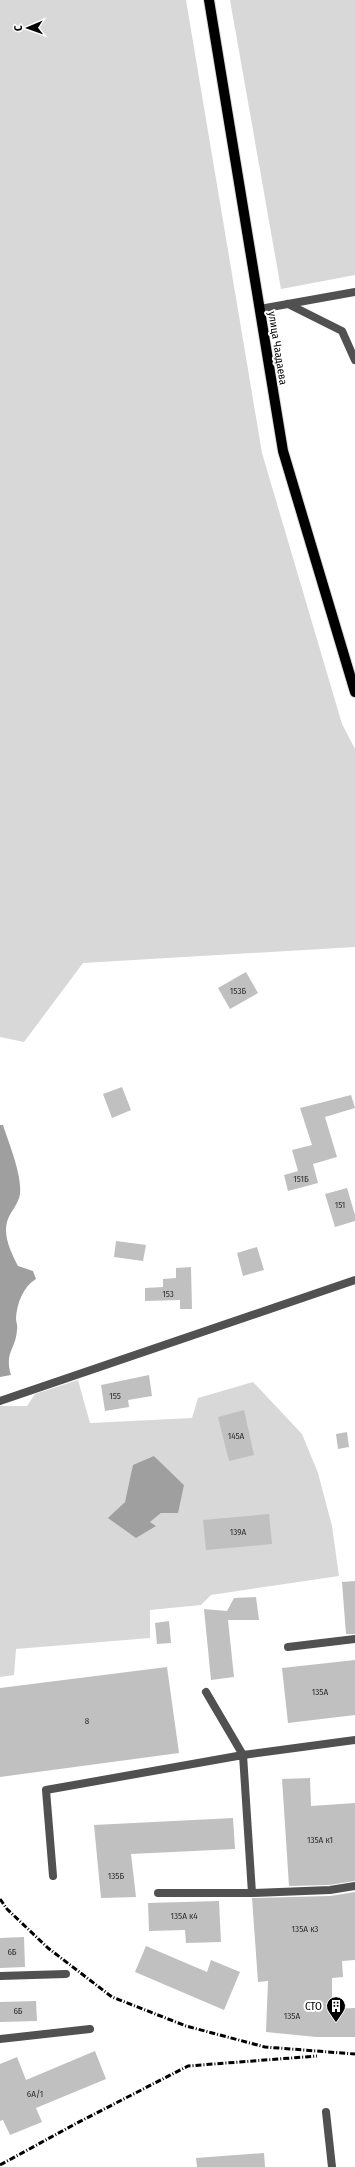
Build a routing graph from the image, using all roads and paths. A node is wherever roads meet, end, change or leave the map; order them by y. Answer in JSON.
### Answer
{"nodes":[{"id":1,"x":209,"y":0,"type":"edge"},
{"id":2,"x":355,"y":292,"type":"edge"},
{"id":3,"x":288,"y":304,"type":"junction"},
{"id":4,"x":260,"y":309,"type":"junction"},
{"id":5,"x":355,"y":360,"type":"edge"},
{"id":6,"x":355,"y":692,"type":"edge"},
{"id":7,"x":355,"y":1280,"type":"edge"},
{"id":8,"x":0,"y":1401,"type":"edge"},
{"id":9,"x":355,"y":1639,"type":"edge"},
{"id":10,"x":288,"y":1647,"type":"dead end"},
{"id":11,"x":206,"y":1692,"type":"dead end"},
{"id":12,"x":355,"y":1740,"type":"edge"},
{"id":13,"x":244,"y":1755,"type":"junction"},
{"id":14,"x":53,"y":1876,"type":"dead end"},
{"id":15,"x":355,"y":1886,"type":"edge"},
{"id":16,"x":158,"y":1893,"type":"dead end"},
{"id":17,"x":252,"y":1893,"type":"junction"},
{"id":18,"x":66,"y":1974,"type":"dead end"},
{"id":19,"x":0,"y":1976,"type":"edge"},
{"id":20,"x":90,"y":2029,"type":"dead end"},
{"id":21,"x":0,"y":2039,"type":"edge"},
{"id":22,"x":326,"y":2112,"type":"dead end"},
{"id":23,"x":332,"y":2167,"type":"edge"}],
"edges":[{"from":1,"to":4,"type":"main road","name":"улица Чаадаева"},
{"from":2,"to":3,"type":"street"},
{"from":3,"to":4,"type":"street"},
{"from":3,"to":5,"type":"street"},
{"from":4,"to":6,"type":"main road","name":"улица Чаадаева"},
{"from":7,"to":8,"type":"street"},
{"from":9,"to":10,"type":"street"},
{"from":11,"to":13,"type":"street"},
{"from":12,"to":13,"type":"street"},
{"from":13,"to":14,"type":"street"},
{"from":13,"to":17,"type":"street"},
{"from":15,"to":17,"type":"street"},
{"from":16,"to":17,"type":"street"},
{"from":18,"to":19,"type":"street"},
{"from":20,"to":21,"type":"street"},
{"from":22,"to":23,"type":"street"}]}
